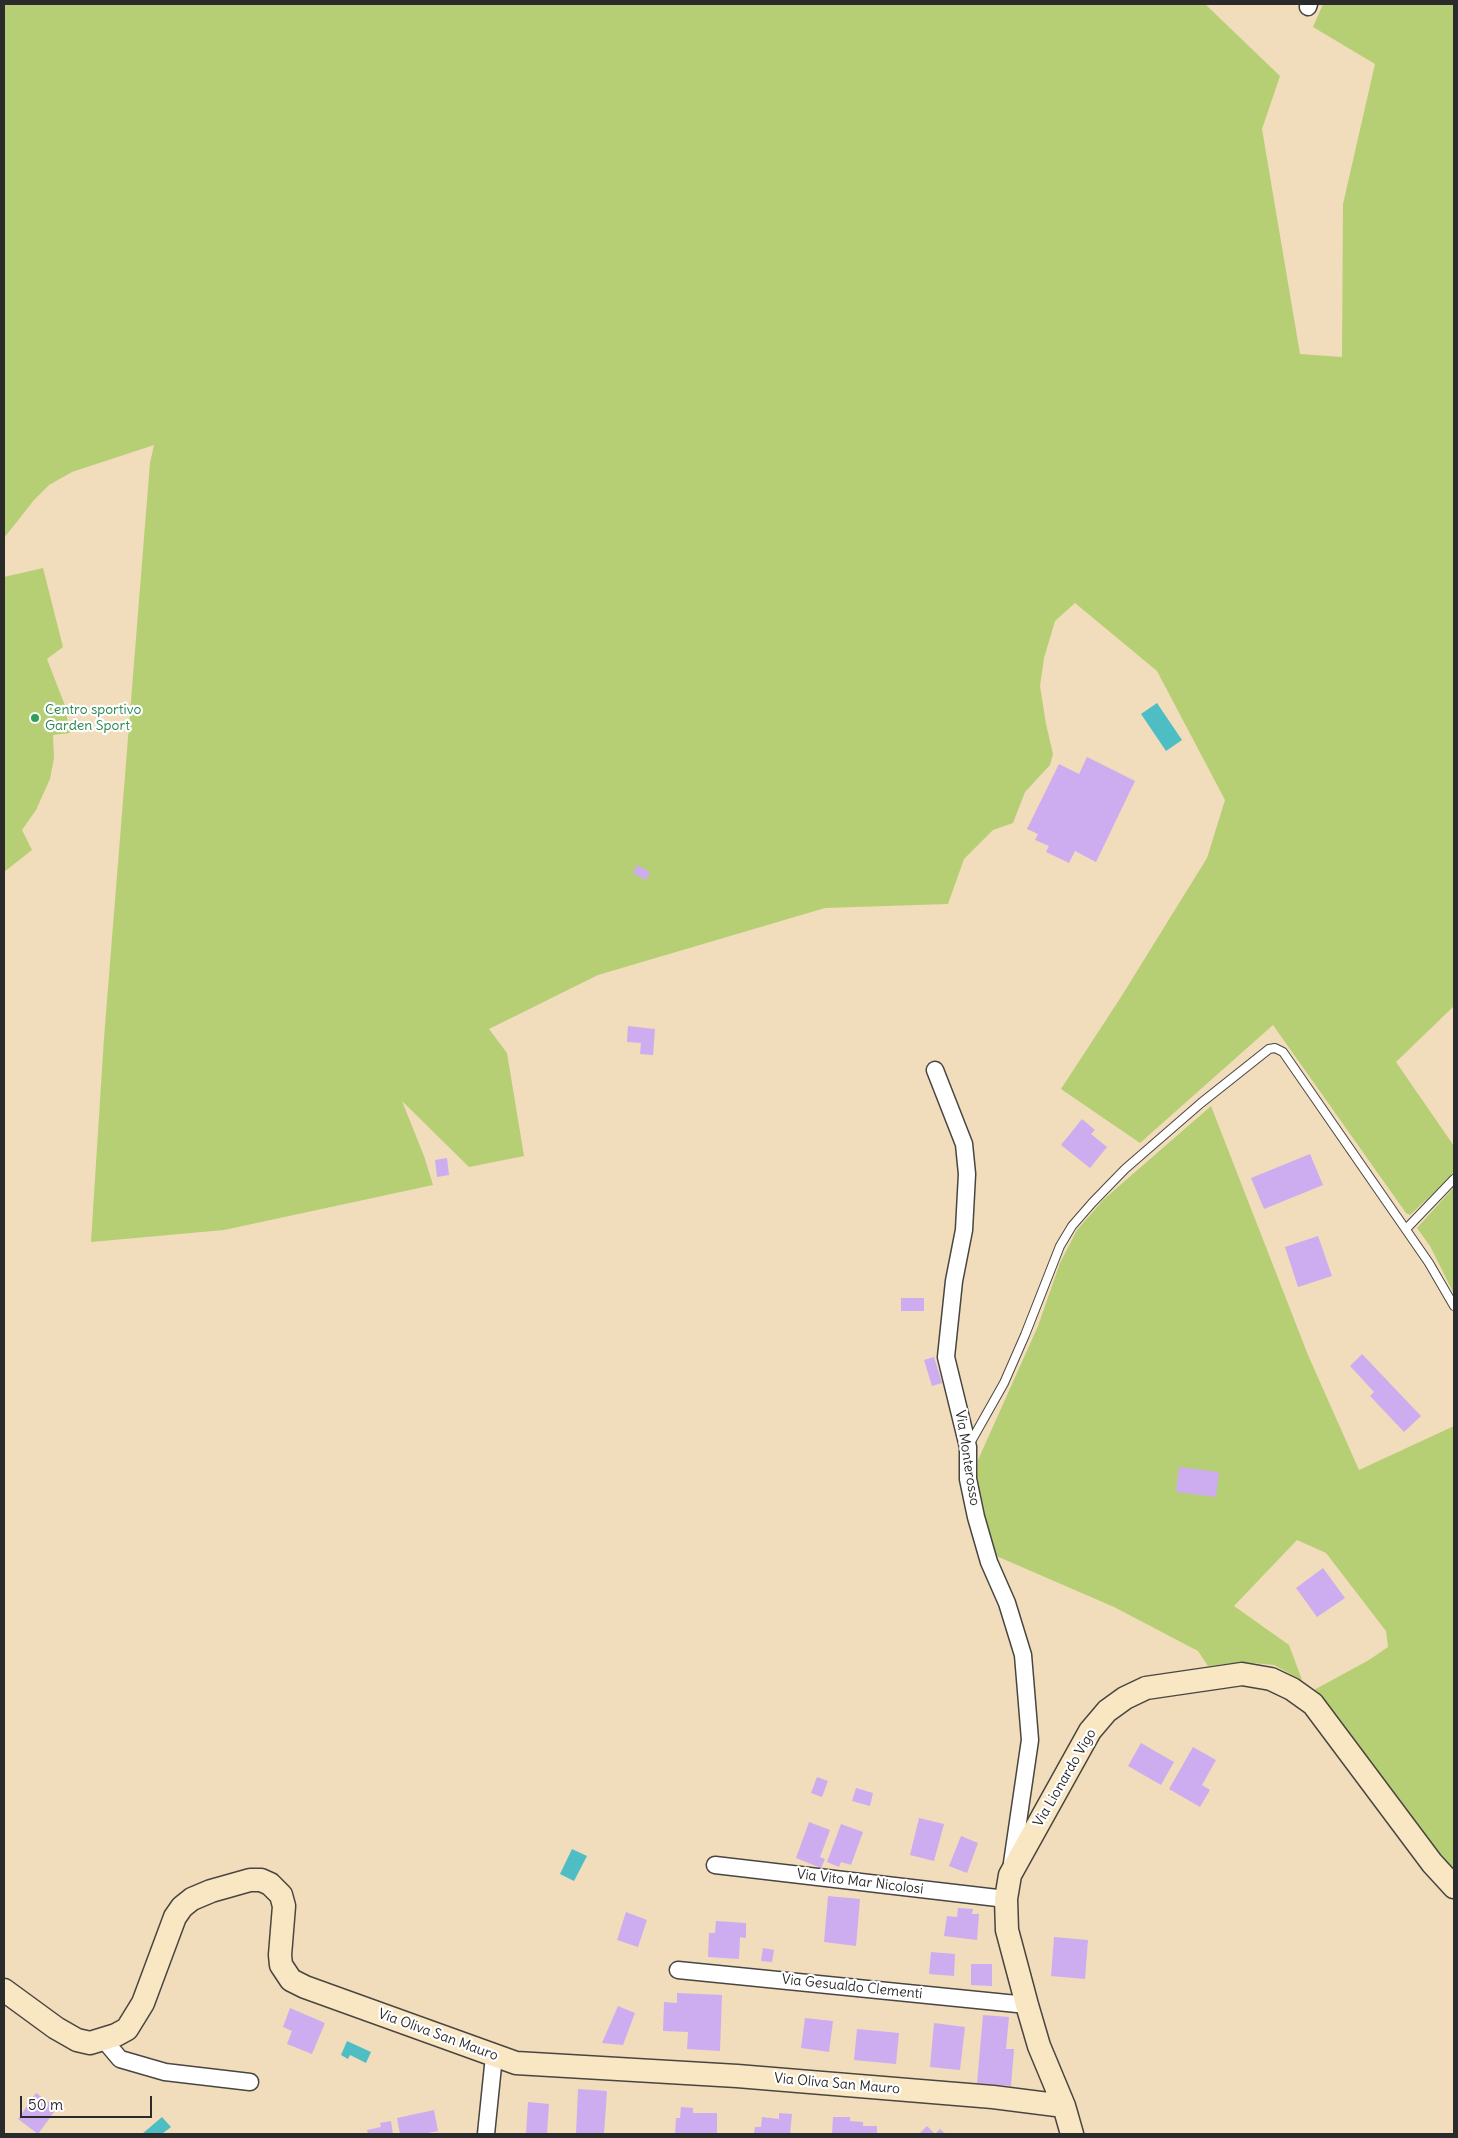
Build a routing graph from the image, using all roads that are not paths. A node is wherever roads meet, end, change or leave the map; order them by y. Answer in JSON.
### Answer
{"nodes":[{"id":1,"x":935,"y":1070,"type":"dead end"},
{"id":2,"x":1454,"y":1179,"type":"edge"},
{"id":3,"x":1406,"y":1229,"type":"junction"},
{"id":4,"x":1454,"y":1306,"type":"edge"},
{"id":5,"x":968,"y":1447,"type":"junction"},
{"id":6,"x":715,"y":1866,"type":"dead end"},
{"id":7,"x":1010,"y":1876,"type":"junction"},
{"id":8,"x":1454,"y":1887,"type":"edge"},
{"id":9,"x":1006,"y":1899,"type":"junction"},
{"id":10,"x":678,"y":1970,"type":"dead end"},
{"id":11,"x":4,"y":1990,"type":"edge"},
{"id":12,"x":1027,"y":2005,"type":"junction"},
{"id":13,"x":104,"y":2040,"type":"junction"},
{"id":14,"x":494,"y":2056,"type":"junction"},
{"id":15,"x":250,"y":2082,"type":"dead end"},
{"id":16,"x":1064,"y":2106,"type":"junction"},
{"id":17,"x":486,"y":2134,"type":"edge"},
{"id":18,"x":1072,"y":2134,"type":"edge"}],
"edges":[{"from":1,"to":5,"type":"street","name":"Via Monterosso"},
{"from":2,"to":3,"type":"lane"},
{"from":3,"to":4,"type":"lane"},
{"from":3,"to":5,"type":"lane"},
{"from":5,"to":7,"type":"street","name":"Via Monterosso"},
{"from":6,"to":9,"type":"street","name":"Via Vito Mar Nicolosi"},
{"from":7,"to":8,"type":"street","name":"Via Lionardo Vigo"},
{"from":7,"to":9,"type":"street","name":"Via Lionardo Vigo"},
{"from":9,"to":12,"type":"street","name":"Via Lionardo Vigo"},
{"from":10,"to":12,"type":"street","name":"Via Gesualdo Clementi"},
{"from":11,"to":13,"type":"street","name":"Via Oliva San Mauro"},
{"from":12,"to":16,"type":"street","name":"Via Lionardo Vigo"},
{"from":13,"to":14,"type":"street","name":"Via Oliva San Mauro"},
{"from":13,"to":15,"type":"street"},
{"from":14,"to":16,"type":"street","name":"Via Oliva San Mauro"},
{"from":14,"to":17,"type":"street"},
{"from":16,"to":18,"type":"street","name":"Via Lionardo Vigo"}]}
